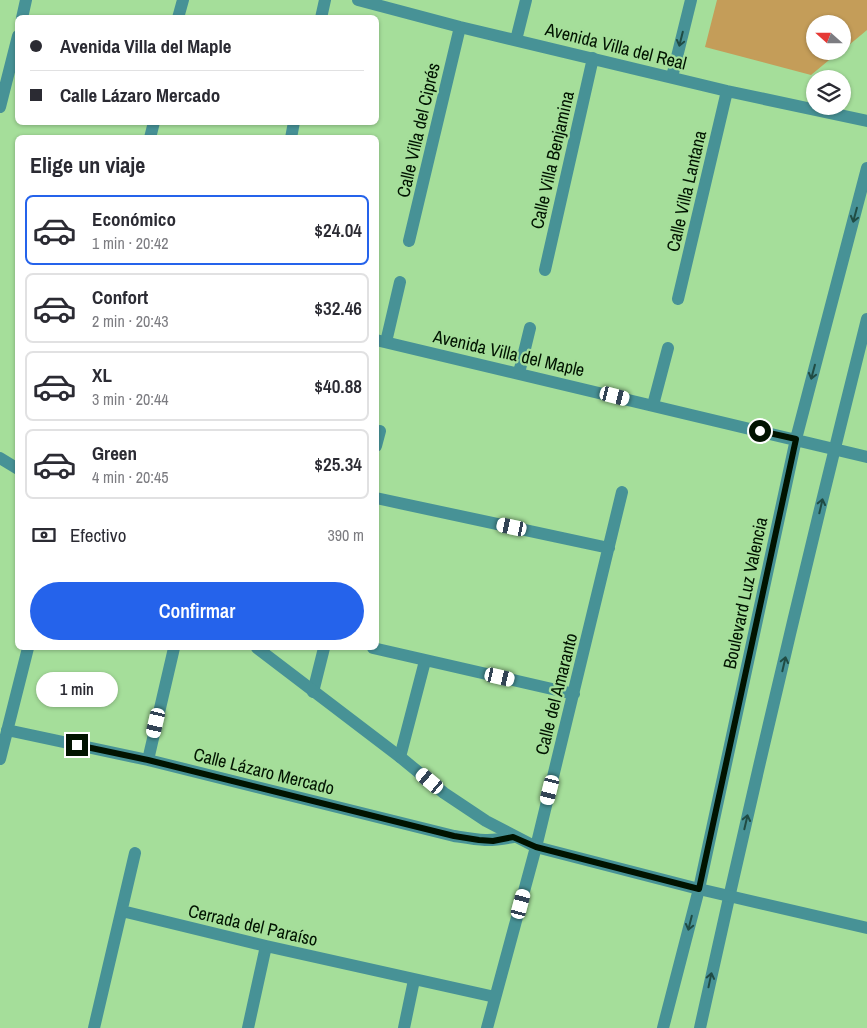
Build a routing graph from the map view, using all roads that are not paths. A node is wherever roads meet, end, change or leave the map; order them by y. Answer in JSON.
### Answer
{"nodes":[{"id":1,"x":26,"y":0,"type":"edge"},
{"id":2,"x":183,"y":0,"type":"edge"},
{"id":3,"x":325,"y":0,"type":"edge"},
{"id":4,"x":361,"y":0,"type":"edge"},
{"id":5,"x":526,"y":0,"type":"edge"},
{"id":6,"x":690,"y":0,"type":"edge"},
{"id":7,"x":23,"y":15,"type":"edge"},
{"id":8,"x":179,"y":15,"type":"edge"},
{"id":9,"x":322,"y":15,"type":"edge"},
{"id":10,"x":460,"y":27,"type":"junction"},
{"id":11,"x":516,"y":40,"type":"junction"},
{"id":12,"x":15,"y":48,"type":"edge"},
{"id":13,"x":593,"y":58,"type":"junction"},
{"id":14,"x":672,"y":77,"type":"junction"},
{"id":15,"x":728,"y":91,"type":"junction"},
{"id":16,"x":0,"y":107,"type":"edge"},
{"id":17,"x":867,"y":121,"type":"edge"},
{"id":18,"x":867,"y":168,"type":"edge"},
{"id":19,"x":409,"y":241,"type":"dead end"},
{"id":20,"x":544,"y":270,"type":"dead end"},
{"id":21,"x":400,"y":282,"type":"dead end"},
{"id":22,"x":678,"y":299,"type":"dead end"},
{"id":23,"x":867,"y":319,"type":"edge"},
{"id":24,"x":530,"y":328,"type":"dead end"},
{"id":25,"x":381,"y":341,"type":"edge"},
{"id":26,"x":668,"y":348,"type":"dead end"},
{"id":27,"x":519,"y":373,"type":"junction"},
{"id":28,"x":653,"y":405,"type":"junction"},
{"id":29,"x":380,"y":431,"type":"dead end"},
{"id":30,"x":379,"y":435,"type":"edge"},
{"id":31,"x":796,"y":439,"type":"junction"},
{"id":32,"x":834,"y":449,"type":"junction"},
{"id":33,"x":867,"y":457,"type":"edge"},
{"id":34,"x":0,"y":458,"type":"edge"},
{"id":35,"x":15,"y":467,"type":"edge"},
{"id":36,"x":622,"y":492,"type":"dead end"},
{"id":37,"x":379,"y":499,"type":"edge"},
{"id":38,"x":609,"y":548,"type":"junction"},
{"id":39,"x":27,"y":650,"type":"edge"},
{"id":40,"x":174,"y":650,"type":"edge"},
{"id":41,"x":260,"y":650,"type":"edge"},
{"id":42,"x":324,"y":650,"type":"edge"},
{"id":43,"x":379,"y":650,"type":"edge"},
{"id":44,"x":425,"y":661,"type":"junction"},
{"id":45,"x":313,"y":692,"type":"junction"},
{"id":46,"x":574,"y":694,"type":"junction"},
{"id":47,"x":7,"y":730,"type":"junction"},
{"id":48,"x":400,"y":757,"type":"junction"},
{"id":49,"x":0,"y":759,"type":"edge"},
{"id":50,"x":148,"y":760,"type":"junction"},
{"id":51,"x":513,"y":837,"type":"junction"},
{"id":52,"x":536,"y":847,"type":"junction"},
{"id":53,"x":135,"y":853,"type":"dead end"},
{"id":54,"x":699,"y":889,"type":"junction"},
{"id":55,"x":729,"y":895,"type":"junction"},
{"id":56,"x":122,"y":911,"type":"junction"},
{"id":57,"x":867,"y":928,"type":"edge"},
{"id":58,"x":266,"y":946,"type":"junction"},
{"id":59,"x":414,"y":980,"type":"junction"},
{"id":60,"x":495,"y":997,"type":"junction"},
{"id":61,"x":94,"y":1028,"type":"edge"},
{"id":62,"x":248,"y":1028,"type":"edge"},
{"id":63,"x":404,"y":1028,"type":"edge"},
{"id":64,"x":487,"y":1028,"type":"edge"},
{"id":65,"x":663,"y":1028,"type":"edge"},
{"id":66,"x":700,"y":1028,"type":"edge"}],
"edges":[{"from":1,"to":7,"type":"street"},
{"from":2,"to":8,"type":"street"},
{"from":3,"to":9,"type":"street"},
{"from":4,"to":10,"type":"street","name":"Avenida Villa del Real"},
{"from":5,"to":11,"type":"street"},
{"from":6,"to":14,"type":"street","one_way":true},
{"from":10,"to":11,"type":"street","name":"Avenida Villa del Real"},
{"from":10,"to":19,"type":"street","name":"Calle Villa del Ciprés"},
{"from":11,"to":13,"type":"street","name":"Avenida Villa del Real"},
{"from":12,"to":16,"type":"street"},
{"from":13,"to":14,"type":"street","name":"Avenida Villa del Real"},
{"from":13,"to":20,"type":"street","name":"Calle Villa Benjamina"},
{"from":14,"to":15,"type":"street","name":"Avenida Villa del Real"},
{"from":15,"to":17,"type":"street","name":"Avenida Villa del Real"},
{"from":15,"to":22,"type":"street","name":"Calle Villa Lantana"},
{"from":18,"to":31,"type":"street","name":"Boulevard Luz Valencia","one_way":true},
{"from":21,"to":25,"type":"street"},
{"from":23,"to":32,"type":"street"},
{"from":24,"to":27,"type":"street"},
{"from":25,"to":27,"type":"street","name":"Avenida Villa del Maple"},
{"from":26,"to":28,"type":"street"},
{"from":27,"to":28,"type":"street","name":"Avenida Villa del Maple"},
{"from":28,"to":31,"type":"street","name":"Avenida Villa del Maple"},
{"from":29,"to":30,"type":"street"},
{"from":31,"to":32,"type":"street","name":"Avenida Villa del Maple"},
{"from":31,"to":54,"type":"street","name":"Boulevard Luz Valencia"},
{"from":32,"to":33,"type":"street","name":"Avenida Villa del Maple"},
{"from":55,"to":32,"type":"street","one_way":true},
{"from":34,"to":35,"type":"street"},
{"from":36,"to":38,"type":"street","name":"Calle del Amaranto"},
{"from":37,"to":38,"type":"street"},
{"from":38,"to":46,"type":"street","name":"Calle del Amaranto"},
{"from":39,"to":47,"type":"street"},
{"from":40,"to":50,"type":"street"},
{"from":41,"to":45,"type":"street"},
{"from":42,"to":45,"type":"street"},
{"from":43,"to":44,"type":"street"},
{"from":44,"to":46,"type":"street"},
{"from":44,"to":48,"type":"street"},
{"from":45,"to":48,"type":"street"},
{"from":46,"to":52,"type":"street","name":"Calle del Amaranto"},
{"from":47,"to":49,"type":"street"},
{"from":47,"to":50,"type":"street","name":"Calle Lázaro Mercado"},
{"from":48,"to":51,"type":"street"},
{"from":50,"to":51,"type":"street","name":"Calle Lázaro Mercado"},
{"from":51,"to":52,"type":"street"},
{"from":52,"to":54,"type":"street"},
{"from":52,"to":60,"type":"street"},
{"from":53,"to":56,"type":"street"},
{"from":54,"to":55,"type":"street"},
{"from":54,"to":65,"type":"street","name":"Boulevard Luz Valencia","one_way":true},
{"from":55,"to":57,"type":"street"},
{"from":66,"to":55,"type":"street","one_way":true},
{"from":56,"to":58,"type":"street","name":"Cerrada del Paraíso"},
{"from":56,"to":61,"type":"street"},
{"from":58,"to":59,"type":"street","name":"Cerrada del Paraíso"},
{"from":58,"to":62,"type":"street"},
{"from":59,"to":60,"type":"street","name":"Cerrada del Paraíso"},
{"from":59,"to":63,"type":"street"},
{"from":60,"to":64,"type":"street"}]}
